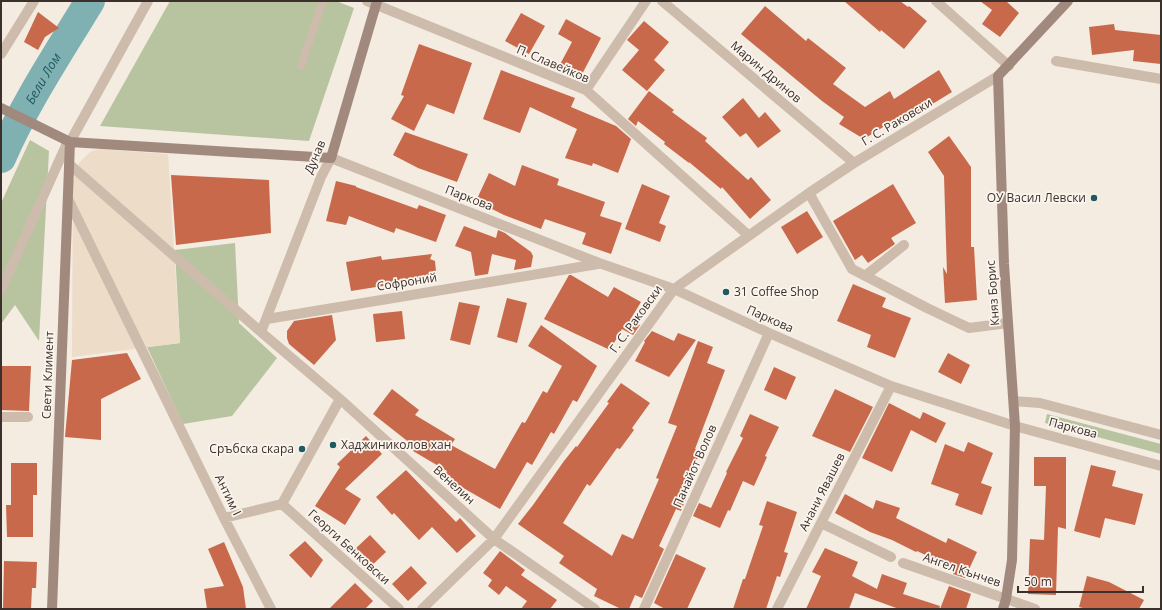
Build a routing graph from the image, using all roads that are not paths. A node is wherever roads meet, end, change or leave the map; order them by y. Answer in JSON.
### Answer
{"nodes":[{"id":1,"x":34,"y":1,"type":"edge"},
{"id":2,"x":148,"y":1,"type":"edge"},
{"id":3,"x":323,"y":1,"type":"edge"},
{"id":4,"x":646,"y":1,"type":"edge"},
{"id":5,"x":662,"y":1,"type":"edge"},
{"id":6,"x":936,"y":1,"type":"edge"},
{"id":7,"x":1068,"y":1,"type":"edge"},
{"id":8,"x":374,"y":2,"type":"edge"},
{"id":9,"x":2,"y":48,"type":"edge"},
{"id":10,"x":1056,"y":61,"type":"dead end"},
{"id":11,"x":302,"y":66,"type":"dead end"},
{"id":12,"x":1009,"y":66,"type":"junction"},
{"id":13,"x":998,"y":76,"type":"junction"},
{"id":14,"x":1161,"y":79,"type":"edge"},
{"id":15,"x":586,"y":90,"type":"junction"},
{"id":16,"x":1,"y":108,"type":"edge"},
{"id":17,"x":69,"y":141,"type":"junction"},
{"id":18,"x":331,"y":158,"type":"junction"},
{"id":19,"x":854,"y":163,"type":"junction"},
{"id":20,"x":69,"y":164,"type":"junction"},
{"id":21,"x":809,"y":193,"type":"junction"},
{"id":22,"x":68,"y":200,"type":"junction"},
{"id":23,"x":748,"y":235,"type":"junction"},
{"id":24,"x":904,"y":245,"type":"dead end"},
{"id":25,"x":599,"y":263,"type":"junction"},
{"id":26,"x":865,"y":276,"type":"junction"},
{"id":27,"x":674,"y":289,"type":"junction"},
{"id":28,"x":1,"y":290,"type":"edge"},
{"id":29,"x":267,"y":319,"type":"junction"},
{"id":30,"x":1008,"y":323,"type":"junction"},
{"id":31,"x":261,"y":332,"type":"junction"},
{"id":32,"x":768,"y":334,"type":"junction"},
{"id":33,"x":891,"y":386,"type":"junction"},
{"id":34,"x":340,"y":399,"type":"junction"},
{"id":35,"x":1014,"y":401,"type":"junction"},
{"id":36,"x":1,"y":417,"type":"edge"},
{"id":37,"x":28,"y":417,"type":"dead end"},
{"id":38,"x":1015,"y":426,"type":"junction"},
{"id":39,"x":1161,"y":435,"type":"edge"},
{"id":40,"x":1161,"y":466,"type":"edge"},
{"id":41,"x":282,"y":504,"type":"junction"},
{"id":42,"x":224,"y":518,"type":"junction"},
{"id":43,"x":821,"y":523,"type":"junction"},
{"id":44,"x":494,"y":539,"type":"junction"},
{"id":45,"x":891,"y":557,"type":"dead end"},
{"id":46,"x":903,"y":563,"type":"dead end"},
{"id":47,"x":1005,"y":604,"type":"edge"},
{"id":48,"x":52,"y":609,"type":"edge"},
{"id":49,"x":271,"y":609,"type":"edge"},
{"id":50,"x":398,"y":609,"type":"edge"},
{"id":51,"x":422,"y":609,"type":"edge"},
{"id":52,"x":595,"y":609,"type":"edge"},
{"id":53,"x":644,"y":609,"type":"edge"},
{"id":54,"x":777,"y":609,"type":"edge"},
{"id":55,"x":1035,"y":609,"type":"edge"}],
"edges":[{"from":1,"to":9,"type":"street"},
{"from":2,"to":17,"type":"street"},
{"from":3,"to":11,"type":"lane"},
{"from":4,"to":15,"type":"street"},
{"from":5,"to":19,"type":"street","name":"Марин Дринов"},
{"from":6,"to":12,"type":"street"},
{"from":7,"to":12,"type":"street"},
{"from":8,"to":15,"type":"street","name":"П. Славейков"},
{"from":8,"to":18,"type":"street","name":"Дунав"},
{"from":10,"to":14,"type":"street"},
{"from":12,"to":13,"type":"street"},
{"from":13,"to":19,"type":"street","name":"Г. С. Раковски"},
{"from":13,"to":30,"type":"street","name":"Княз Борис"},
{"from":15,"to":23,"type":"street","name":"П. Славейков"},
{"from":16,"to":17,"type":"street"},
{"from":17,"to":18,"type":"street"},
{"from":17,"to":20,"type":"street","name":"Свети Климент"},
{"from":17,"to":28,"type":"street"},
{"from":18,"to":25,"type":"street","name":"Паркова"},
{"from":18,"to":29,"type":"street","name":"Дунав"},
{"from":19,"to":21,"type":"street","name":"Г. С. Раковски"},
{"from":20,"to":22,"type":"street","name":"Свети Климент"},
{"from":20,"to":31,"type":"street","name":"Венелин"},
{"from":21,"to":23,"type":"street","name":"Г. С. Раковски"},
{"from":21,"to":26,"type":"street"},
{"from":22,"to":42,"type":"street","name":"Антим I"},
{"from":22,"to":48,"type":"street","name":"Свети Климент"},
{"from":23,"to":27,"type":"street","name":"Г. С. Раковски"},
{"from":24,"to":26,"type":"street"},
{"from":25,"to":27,"type":"street","name":"Паркова"},
{"from":25,"to":29,"type":"street","name":"Софроний"},
{"from":26,"to":30,"type":"street"},
{"from":27,"to":32,"type":"street","name":"Паркова"},
{"from":27,"to":44,"type":"street","name":"Г. С. Раковски"},
{"from":29,"to":31,"type":"street"},
{"from":30,"to":35,"type":"street","name":"Княз Борис"},
{"from":31,"to":34,"type":"street","name":"Венелин"},
{"from":32,"to":33,"type":"street","name":"Паркова"},
{"from":32,"to":53,"type":"street","name":"Панайот Волов"},
{"from":33,"to":38,"type":"street","name":"Паркова"},
{"from":33,"to":43,"type":"street","name":"Анани Явашев"},
{"from":34,"to":41,"type":"street"},
{"from":34,"to":44,"type":"street","name":"Венелин"},
{"from":35,"to":38,"type":"street","name":"Княз Борис"},
{"from":35,"to":39,"type":"street"},
{"from":36,"to":37,"type":"street"},
{"from":38,"to":40,"type":"street","name":"Паркова"},
{"from":38,"to":47,"type":"street","name":"Княз Борис"},
{"from":41,"to":42,"type":"street"},
{"from":41,"to":50,"type":"street","name":"Георги Бенковски"},
{"from":42,"to":49,"type":"street","name":"Антим I"},
{"from":43,"to":45,"type":"street"},
{"from":43,"to":54,"type":"street","name":"Анани Явашев"},
{"from":44,"to":51,"type":"street","name":"Г. С. Раковски"},
{"from":44,"to":52,"type":"street","name":"Венелин"},
{"from":46,"to":47,"type":"street","name":"Ангел Кънчев"},
{"from":47,"to":55,"type":"street","name":"Ангел Кънчев"}]}
